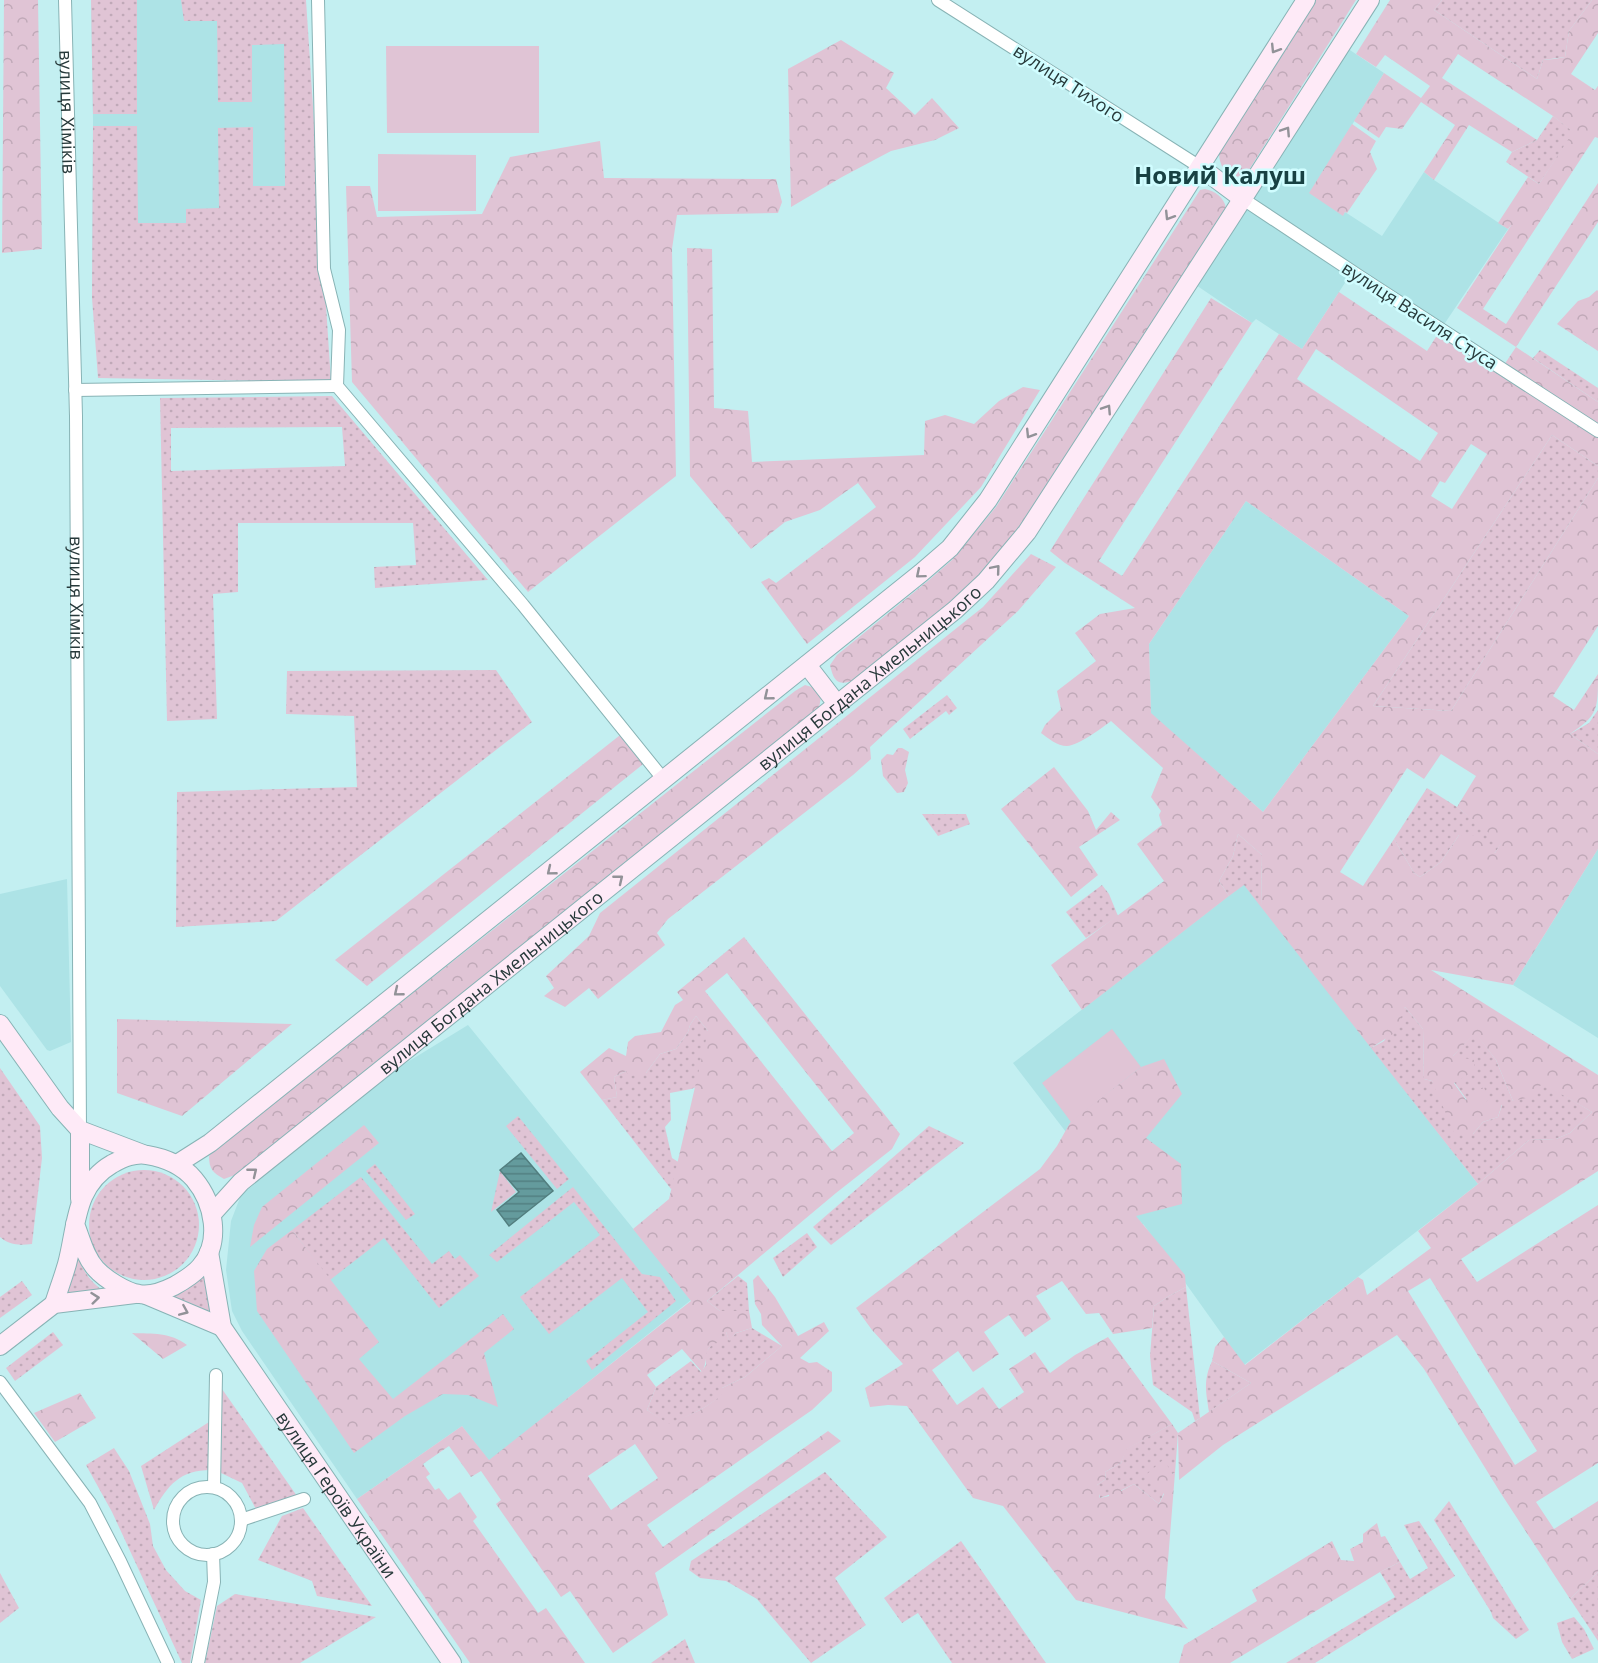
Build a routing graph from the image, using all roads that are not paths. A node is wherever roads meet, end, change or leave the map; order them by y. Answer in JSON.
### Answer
{"nodes":[{"id":1,"x":66,"y":0,"type":"edge"},
{"id":2,"x":318,"y":0,"type":"edge"},
{"id":3,"x":938,"y":0,"type":"edge"},
{"id":4,"x":1306,"y":0,"type":"edge"},
{"id":5,"x":1370,"y":0,"type":"edge"},
{"id":6,"x":1200,"y":167,"type":"junction"},
{"id":7,"x":1243,"y":199,"type":"junction"},
{"id":8,"x":337,"y":386,"type":"junction"},
{"id":9,"x":75,"y":390,"type":"junction"},
{"id":10,"x":1598,"y":431,"type":"edge"},
{"id":11,"x":807,"y":665,"type":"junction"},
{"id":12,"x":837,"y":705,"type":"junction"},
{"id":13,"x":664,"y":780,"type":"junction"},
{"id":14,"x":0,"y":1024,"type":"edge"},
{"id":15,"x":80,"y":1130,"type":"junction"},
{"id":16,"x":143,"y":1155,"type":"junction"},
{"id":17,"x":177,"y":1164,"type":"junction"},
{"id":18,"x":80,"y":1201,"type":"junction"},
{"id":19,"x":212,"y":1214,"type":"junction"},
{"id":20,"x":75,"y":1224,"type":"junction"},
{"id":21,"x":209,"y":1252,"type":"junction"},
{"id":22,"x":141,"y":1294,"type":"junction"},
{"id":23,"x":54,"y":1304,"type":"junction"},
{"id":24,"x":222,"y":1327,"type":"junction"},
{"id":25,"x":0,"y":1346,"type":"edge"},
{"id":26,"x":216,"y":1375,"type":"dead end"},
{"id":27,"x":0,"y":1382,"type":"edge"},
{"id":28,"x":214,"y":1487,"type":"junction"},
{"id":29,"x":304,"y":1499,"type":"dead end"},
{"id":30,"x":241,"y":1520,"type":"junction"},
{"id":31,"x":213,"y":1554,"type":"junction"},
{"id":32,"x":168,"y":1663,"type":"edge"},
{"id":33,"x":198,"y":1663,"type":"edge"},
{"id":34,"x":453,"y":1663,"type":"edge"}],
"edges":[{"from":1,"to":9,"type":"street","name":"вулиця Хіміків"},
{"from":2,"to":8,"type":"street"},
{"from":3,"to":6,"type":"street","name":"вулиця Тихого"},
{"from":4,"to":6,"type":"street","one_way":true},
{"from":7,"to":5,"type":"street","name":"вулиця Богдана Хмельницького","one_way":true},
{"from":6,"to":7,"type":"street"},
{"from":6,"to":11,"type":"street","one_way":true},
{"from":7,"to":10,"type":"street","name":"вулиця Василя Стуса"},
{"from":12,"to":7,"type":"street","name":"вулиця Богдана Хмельницького","one_way":true},
{"from":8,"to":9,"type":"street"},
{"from":8,"to":13,"type":"street"},
{"from":9,"to":15,"type":"street","name":"вулиця Хіміків"},
{"from":11,"to":12,"type":"street"},
{"from":11,"to":13,"type":"street","one_way":true},
{"from":19,"to":12,"type":"street","name":"вулиця Богдана Хмельницького","one_way":true},
{"from":13,"to":17,"type":"street","one_way":true},
{"from":14,"to":15,"type":"street"},
{"from":15,"to":16,"type":"street"},
{"from":15,"to":18,"type":"street"},
{"from":16,"to":17,"type":"street"},
{"from":16,"to":18,"type":"street"},
{"from":17,"to":19,"type":"street"},
{"from":18,"to":20,"type":"street"},
{"from":19,"to":21,"type":"street"},
{"from":20,"to":22,"type":"street"},
{"from":20,"to":23,"type":"street"},
{"from":21,"to":22,"type":"street"},
{"from":21,"to":24,"type":"street","name":"вулиця Героїв України"},
{"from":23,"to":22,"type":"street","one_way":true},
{"from":22,"to":24,"type":"street","one_way":true},
{"from":23,"to":25,"type":"street"},
{"from":24,"to":34,"type":"street","name":"вулиця Героїв України"},
{"from":26,"to":28,"type":"street"},
{"from":27,"to":32,"type":"street"},
{"from":28,"to":30,"type":"street"},
{"from":28,"to":31,"type":"street"},
{"from":29,"to":30,"type":"street"},
{"from":30,"to":31,"type":"street"},
{"from":31,"to":33,"type":"street"}]}
